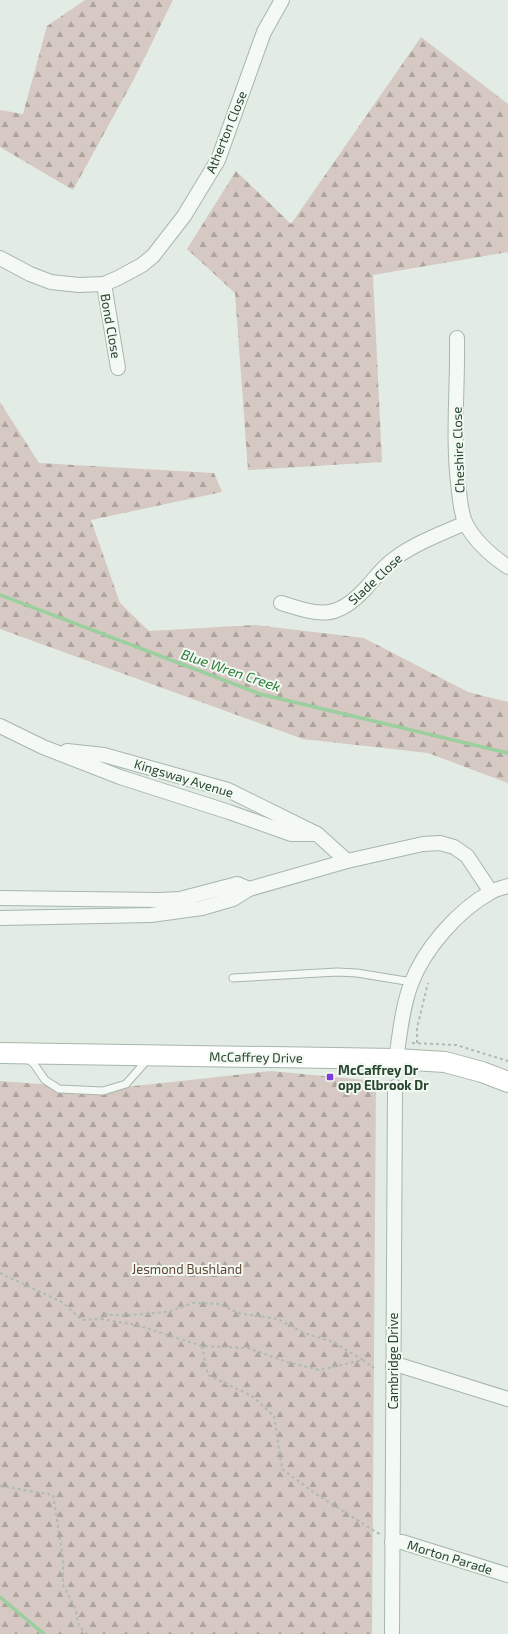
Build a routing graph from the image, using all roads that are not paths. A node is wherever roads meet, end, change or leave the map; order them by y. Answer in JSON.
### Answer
{"nodes":[{"id":1,"x":282,"y":0,"type":"edge"},
{"id":2,"x":0,"y":258,"type":"edge"},
{"id":3,"x":104,"y":284,"type":"junction"},
{"id":4,"x":458,"y":338,"type":"dead end"},
{"id":5,"x":118,"y":368,"type":"dead end"},
{"id":6,"x":465,"y":523,"type":"junction"},
{"id":7,"x":508,"y":567,"type":"edge"},
{"id":8,"x":281,"y":603,"type":"dead end"},
{"id":9,"x":0,"y":726,"type":"edge"},
{"id":10,"x":43,"y":747,"type":"junction"},
{"id":11,"x":317,"y":834,"type":"junction"},
{"id":12,"x":347,"y":861,"type":"junction"},
{"id":13,"x":508,"y":886,"type":"edge"},
{"id":14,"x":249,"y":889,"type":"junction"},
{"id":15,"x":491,"y":892,"type":"junction"},
{"id":16,"x":0,"y":898,"type":"edge"},
{"id":17,"x":0,"y":918,"type":"edge"},
{"id":18,"x":233,"y":978,"type":"dead end"},
{"id":19,"x":412,"y":982,"type":"junction"},
{"id":20,"x":10,"y":1053,"type":"edge"},
{"id":21,"x":153,"y":1055,"type":"junction"},
{"id":22,"x":396,"y":1059,"type":"junction"},
{"id":23,"x":508,"y":1082,"type":"edge"},
{"id":24,"x":395,"y":1087,"type":"dead end"},
{"id":25,"x":393,"y":1366,"type":"junction"},
{"id":26,"x":508,"y":1399,"type":"edge"},
{"id":27,"x":392,"y":1542,"type":"junction"},
{"id":28,"x":508,"y":1575,"type":"edge"},
{"id":29,"x":392,"y":1634,"type":"edge"}],
"edges":[{"from":1,"to":3,"type":"street","name":"Atherton Close"},
{"from":2,"to":3,"type":"street","name":"Atherton Close"},
{"from":3,"to":5,"type":"street","name":"Bond Close"},
{"from":4,"to":6,"type":"street","name":"Cheshire Close"},
{"from":6,"to":7,"type":"street","name":"Cheshire Close"},
{"from":6,"to":8,"type":"street","name":"Slade Close"},
{"from":9,"to":10,"type":"street","name":"Kingsway Avenue"},
{"from":10,"to":11,"type":"street","name":"Kingsway Avenue"},
{"from":10,"to":11,"type":"street","name":"Kingsway Avenue"},
{"from":11,"to":12,"type":"street","name":"Kingsway Avenue"},
{"from":12,"to":14,"type":"street"},
{"from":12,"to":15,"type":"street"},
{"from":13,"to":15,"type":"street"},
{"from":14,"to":16,"type":"street"},
{"from":14,"to":17,"type":"street"},
{"from":15,"to":19,"type":"street"},
{"from":18,"to":19,"type":"lane"},
{"from":19,"to":22,"type":"street"},
{"from":20,"to":21,"type":"main road","name":"McCaffrey Drive"},
{"from":20,"to":21,"type":"lane"},
{"from":21,"to":22,"type":"main road","name":"McCaffrey Drive"},
{"from":22,"to":23,"type":"main road","name":"McCaffrey Drive"},
{"from":24,"to":25,"type":"street","name":"Cambridge Drive"},
{"from":25,"to":26,"type":"street"},
{"from":25,"to":27,"type":"street","name":"Cambridge Drive"},
{"from":27,"to":28,"type":"street","name":"Morton Parade"},
{"from":27,"to":29,"type":"street","name":"Cambridge Drive"}]}
